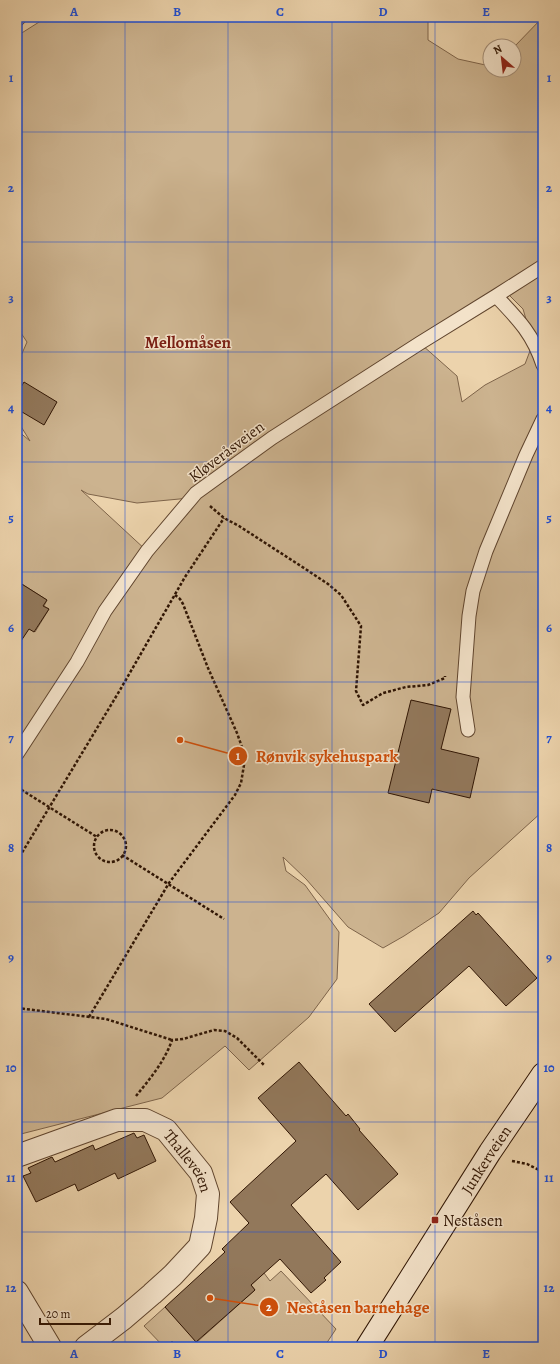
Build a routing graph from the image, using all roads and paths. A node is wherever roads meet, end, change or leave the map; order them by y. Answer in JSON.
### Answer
{"nodes":[{"id":1,"x":20,"y":17,"type":"edge"},
{"id":2,"x":17,"y":20,"type":"edge"},
{"id":3,"x":543,"y":266,"type":"edge"},
{"id":4,"x":496,"y":296,"type":"junction"},
{"id":5,"x":543,"y":365,"type":"edge"},
{"id":6,"x":543,"y":419,"type":"edge"},
{"id":7,"x":196,"y":494,"type":"junction"},
{"id":8,"x":224,"y":518,"type":"junction"},
{"id":9,"x":175,"y":595,"type":"junction"},
{"id":10,"x":447,"y":672,"type":"dead end"},
{"id":11,"x":468,"y":730,"type":"dead end"},
{"id":12,"x":17,"y":754,"type":"edge"},
{"id":13,"x":17,"y":787,"type":"edge"},
{"id":14,"x":50,"y":808,"type":"junction"},
{"id":15,"x":97,"y":837,"type":"junction"},
{"id":16,"x":122,"y":855,"type":"junction"},
{"id":17,"x":17,"y":861,"type":"edge"},
{"id":18,"x":169,"y":883,"type":"junction"},
{"id":19,"x":224,"y":919,"type":"dead end"},
{"id":20,"x":17,"y":1008,"type":"edge"},
{"id":21,"x":89,"y":1017,"type":"junction"},
{"id":22,"x":172,"y":1040,"type":"junction"},
{"id":23,"x":264,"y":1065,"type":"dead end"},
{"id":24,"x":543,"y":1074,"type":"edge"},
{"id":25,"x":117,"y":1120,"type":"junction"},
{"id":26,"x":17,"y":1156,"type":"edge"},
{"id":27,"x":508,"y":1160,"type":"dead end"},
{"id":28,"x":543,"y":1172,"type":"edge"},
{"id":29,"x":17,"y":1292,"type":"edge"},
{"id":30,"x":50,"y":1347,"type":"edge"},
{"id":31,"x":86,"y":1347,"type":"edge"},
{"id":32,"x":367,"y":1347,"type":"edge"}],
"edges":[{"from":1,"to":2,"type":"lane"},
{"from":3,"to":4,"type":"lane","name":"Kløveråsveien"},
{"from":4,"to":5,"type":"lane"},
{"from":4,"to":7,"type":"lane","name":"Kløveråsveien"},
{"from":6,"to":11,"type":"lane"},
{"from":7,"to":8,"type":"path"},
{"from":7,"to":12,"type":"lane","name":"Kløveråsveien"},
{"from":8,"to":9,"type":"path"},
{"from":8,"to":10,"type":"path"},
{"from":9,"to":14,"type":"path"},
{"from":9,"to":18,"type":"path"},
{"from":13,"to":14,"type":"path"},
{"from":14,"to":15,"type":"path"},
{"from":14,"to":17,"type":"path"},
{"from":15,"to":16,"type":"path"},
{"from":15,"to":16,"type":"path"},
{"from":16,"to":18,"type":"path"},
{"from":18,"to":19,"type":"path"},
{"from":18,"to":21,"type":"path"},
{"from":20,"to":21,"type":"path"},
{"from":21,"to":22,"type":"path"},
{"from":22,"to":23,"type":"path"},
{"from":22,"to":25,"type":"path"},
{"from":24,"to":32,"type":"street","name":"Junkerveien"},
{"from":25,"to":26,"type":"street","name":"Thalleveien"},
{"from":25,"to":31,"type":"street","name":"Thalleveien"},
{"from":27,"to":28,"type":"path"},
{"from":29,"to":30,"type":"street"}]}
